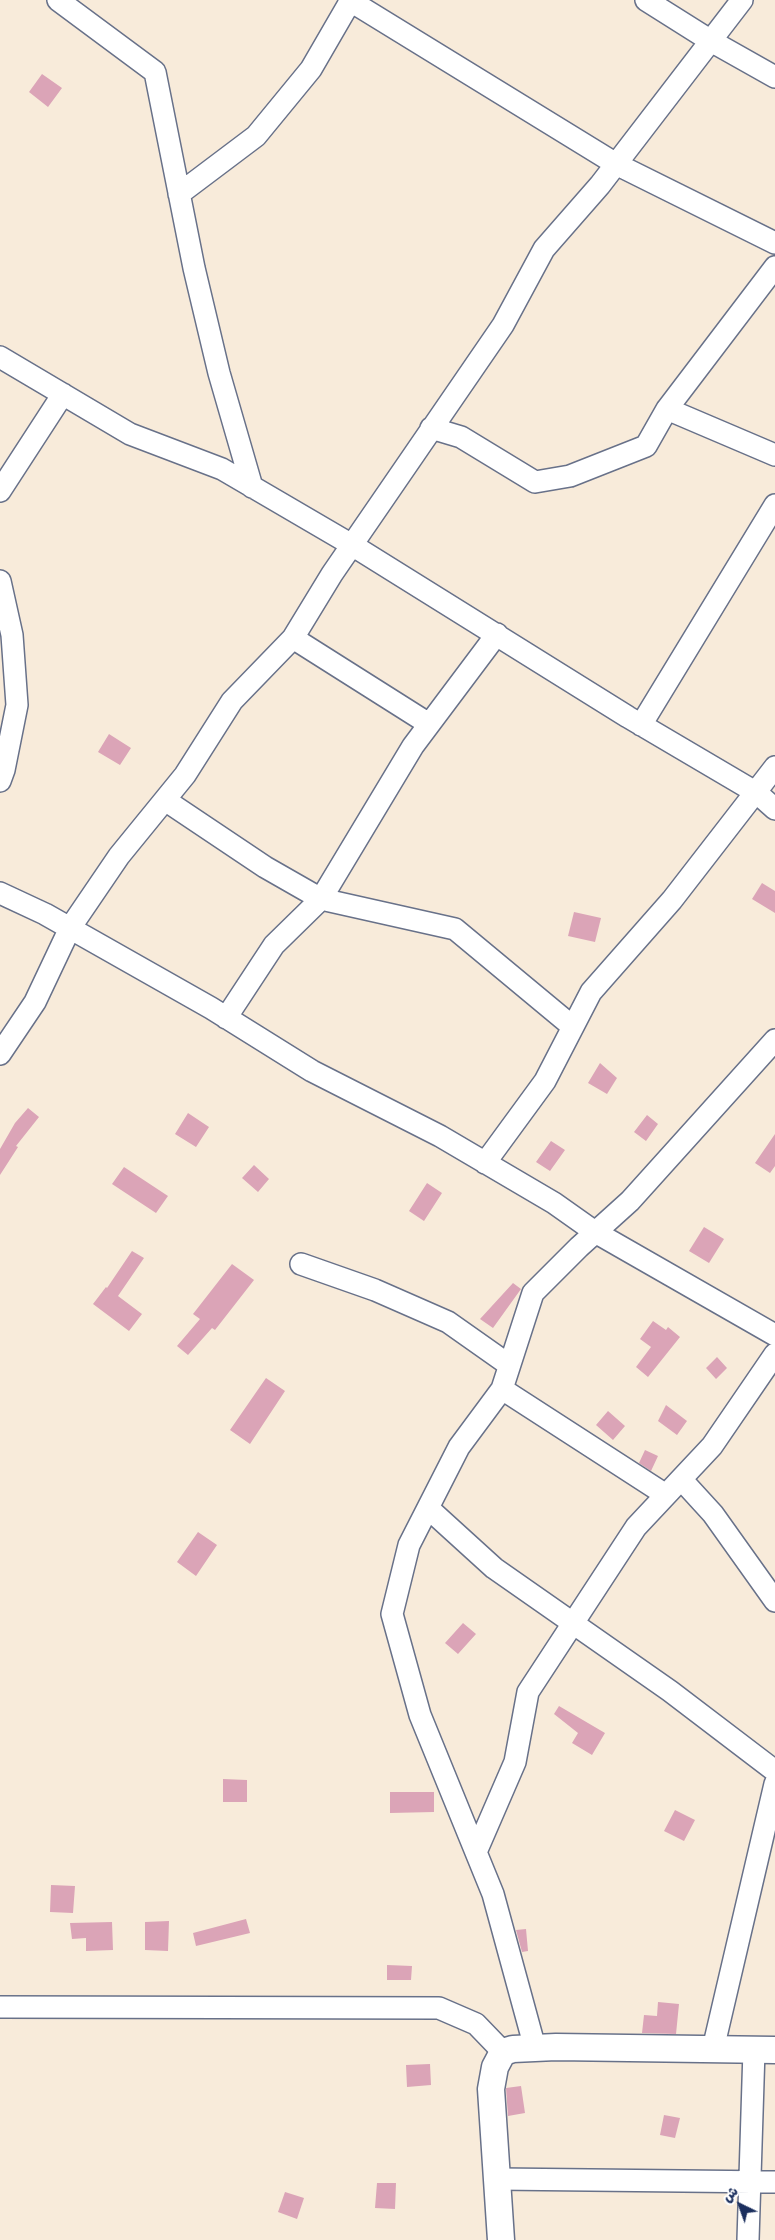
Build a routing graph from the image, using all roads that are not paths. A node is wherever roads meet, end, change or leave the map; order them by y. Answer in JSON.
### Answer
{"nodes":[{"id":1,"x":58,"y":0,"type":"edge"},
{"id":2,"x":350,"y":0,"type":"edge"},
{"id":3,"x":646,"y":0,"type":"edge"},
{"id":4,"x":742,"y":0,"type":"edge"},
{"id":5,"x":711,"y":41,"type":"junction"},
{"id":6,"x":775,"y":76,"type":"edge"},
{"id":7,"x":616,"y":164,"type":"junction"},
{"id":8,"x":179,"y":194,"type":"junction"},
{"id":9,"x":775,"y":243,"type":"edge"},
{"id":10,"x":775,"y":267,"type":"edge"},
{"id":11,"x":0,"y":357,"type":"edge"},
{"id":12,"x":63,"y":394,"type":"junction"},
{"id":13,"x":667,"y":409,"type":"junction"},
{"id":14,"x":431,"y":428,"type":"junction"},
{"id":15,"x":775,"y":455,"type":"edge"},
{"id":16,"x":252,"y":487,"type":"junction"},
{"id":17,"x":0,"y":491,"type":"edge"},
{"id":18,"x":775,"y":505,"type":"edge"},
{"id":19,"x":352,"y":544,"type":"junction"},
{"id":20,"x":0,"y":581,"type":"edge"},
{"id":21,"x":497,"y":634,"type":"junction"},
{"id":22,"x":293,"y":638,"type":"junction"},
{"id":23,"x":429,"y":724,"type":"junction"},
{"id":24,"x":642,"y":725,"type":"junction"},
{"id":25,"x":775,"y":767,"type":"edge"},
{"id":26,"x":0,"y":781,"type":"edge"},
{"id":27,"x":756,"y":793,"type":"junction"},
{"id":28,"x":165,"y":800,"type":"junction"},
{"id":29,"x":775,"y":809,"type":"edge"},
{"id":30,"x":0,"y":893,"type":"edge"},
{"id":31,"x":320,"y":899,"type":"junction"},
{"id":32,"x":70,"y":928,"type":"junction"},
{"id":33,"x":226,"y":1018,"type":"junction"},
{"id":34,"x":573,"y":1027,"type":"junction"},
{"id":35,"x":775,"y":1040,"type":"edge"},
{"id":36,"x":0,"y":1054,"type":"edge"},
{"id":37,"x":485,"y":1163,"type":"junction"},
{"id":38,"x":595,"y":1232,"type":"junction"},
{"id":39,"x":301,"y":1264,"type":"dead end"},
{"id":40,"x":775,"y":1335,"type":"edge"},
{"id":41,"x":775,"y":1354,"type":"edge"},
{"id":42,"x":509,"y":1364,"type":"junction"},
{"id":43,"x":502,"y":1389,"type":"junction"},
{"id":44,"x":681,"y":1479,"type":"junction"},
{"id":45,"x":666,"y":1495,"type":"junction"},
{"id":46,"x":428,"y":1508,"type":"junction"},
{"id":47,"x":775,"y":1601,"type":"edge"},
{"id":48,"x":572,"y":1624,"type":"junction"},
{"id":49,"x":775,"y":1772,"type":"edge"},
{"id":50,"x":775,"y":1784,"type":"edge"},
{"id":51,"x":476,"y":1852,"type":"junction"},
{"id":52,"x":0,"y":2007,"type":"edge"},
{"id":53,"x":536,"y":2048,"type":"junction"},
{"id":54,"x":713,"y":2049,"type":"junction"},
{"id":55,"x":764,"y":2050,"type":"edge"},
{"id":56,"x":503,"y":2052,"type":"junction"},
{"id":57,"x":496,"y":2179,"type":"junction"},
{"id":58,"x":775,"y":2182,"type":"edge"},
{"id":59,"x":749,"y":2183,"type":"junction"},
{"id":60,"x":500,"y":2240,"type":"edge"},
{"id":61,"x":748,"y":2240,"type":"edge"}],
"edges":[{"from":1,"to":8,"type":"street"},
{"from":2,"to":7,"type":"street"},
{"from":2,"to":8,"type":"street"},
{"from":3,"to":5,"type":"street"},
{"from":4,"to":5,"type":"street"},
{"from":5,"to":6,"type":"street"},
{"from":5,"to":7,"type":"street"},
{"from":7,"to":9,"type":"street"},
{"from":7,"to":14,"type":"street"},
{"from":8,"to":16,"type":"street"},
{"from":10,"to":13,"type":"street"},
{"from":11,"to":12,"type":"street"},
{"from":12,"to":16,"type":"street"},
{"from":12,"to":17,"type":"street"},
{"from":13,"to":14,"type":"street"},
{"from":13,"to":15,"type":"street"},
{"from":14,"to":19,"type":"street"},
{"from":16,"to":19,"type":"street"},
{"from":18,"to":24,"type":"street"},
{"from":19,"to":21,"type":"street"},
{"from":19,"to":22,"type":"street"},
{"from":20,"to":26,"type":"street"},
{"from":21,"to":23,"type":"street"},
{"from":21,"to":24,"type":"street"},
{"from":22,"to":23,"type":"street"},
{"from":22,"to":28,"type":"street"},
{"from":23,"to":31,"type":"street"},
{"from":24,"to":27,"type":"street"},
{"from":25,"to":27,"type":"street"},
{"from":27,"to":29,"type":"street"},
{"from":27,"to":34,"type":"street"},
{"from":28,"to":31,"type":"street"},
{"from":28,"to":32,"type":"street"},
{"from":30,"to":32,"type":"street"},
{"from":31,"to":33,"type":"street"},
{"from":31,"to":34,"type":"street"},
{"from":32,"to":33,"type":"street"},
{"from":32,"to":36,"type":"street"},
{"from":33,"to":37,"type":"street"},
{"from":34,"to":37,"type":"street"},
{"from":35,"to":38,"type":"street"},
{"from":37,"to":38,"type":"street"},
{"from":38,"to":40,"type":"street"},
{"from":38,"to":42,"type":"street"},
{"from":39,"to":42,"type":"street"},
{"from":41,"to":44,"type":"street"},
{"from":42,"to":43,"type":"street"},
{"from":43,"to":45,"type":"street"},
{"from":43,"to":46,"type":"street"},
{"from":44,"to":45,"type":"street"},
{"from":44,"to":47,"type":"street"},
{"from":45,"to":48,"type":"street"},
{"from":46,"to":48,"type":"street"},
{"from":46,"to":51,"type":"street"},
{"from":48,"to":49,"type":"street"},
{"from":48,"to":51,"type":"street"},
{"from":50,"to":54,"type":"street"},
{"from":51,"to":53,"type":"street"},
{"from":52,"to":56,"type":"street"},
{"from":53,"to":54,"type":"street"},
{"from":53,"to":56,"type":"street"},
{"from":54,"to":55,"type":"street"},
{"from":55,"to":59,"type":"street"},
{"from":56,"to":57,"type":"street"},
{"from":57,"to":59,"type":"street"},
{"from":57,"to":60,"type":"street"},
{"from":58,"to":59,"type":"street"},
{"from":59,"to":61,"type":"street"}]}
